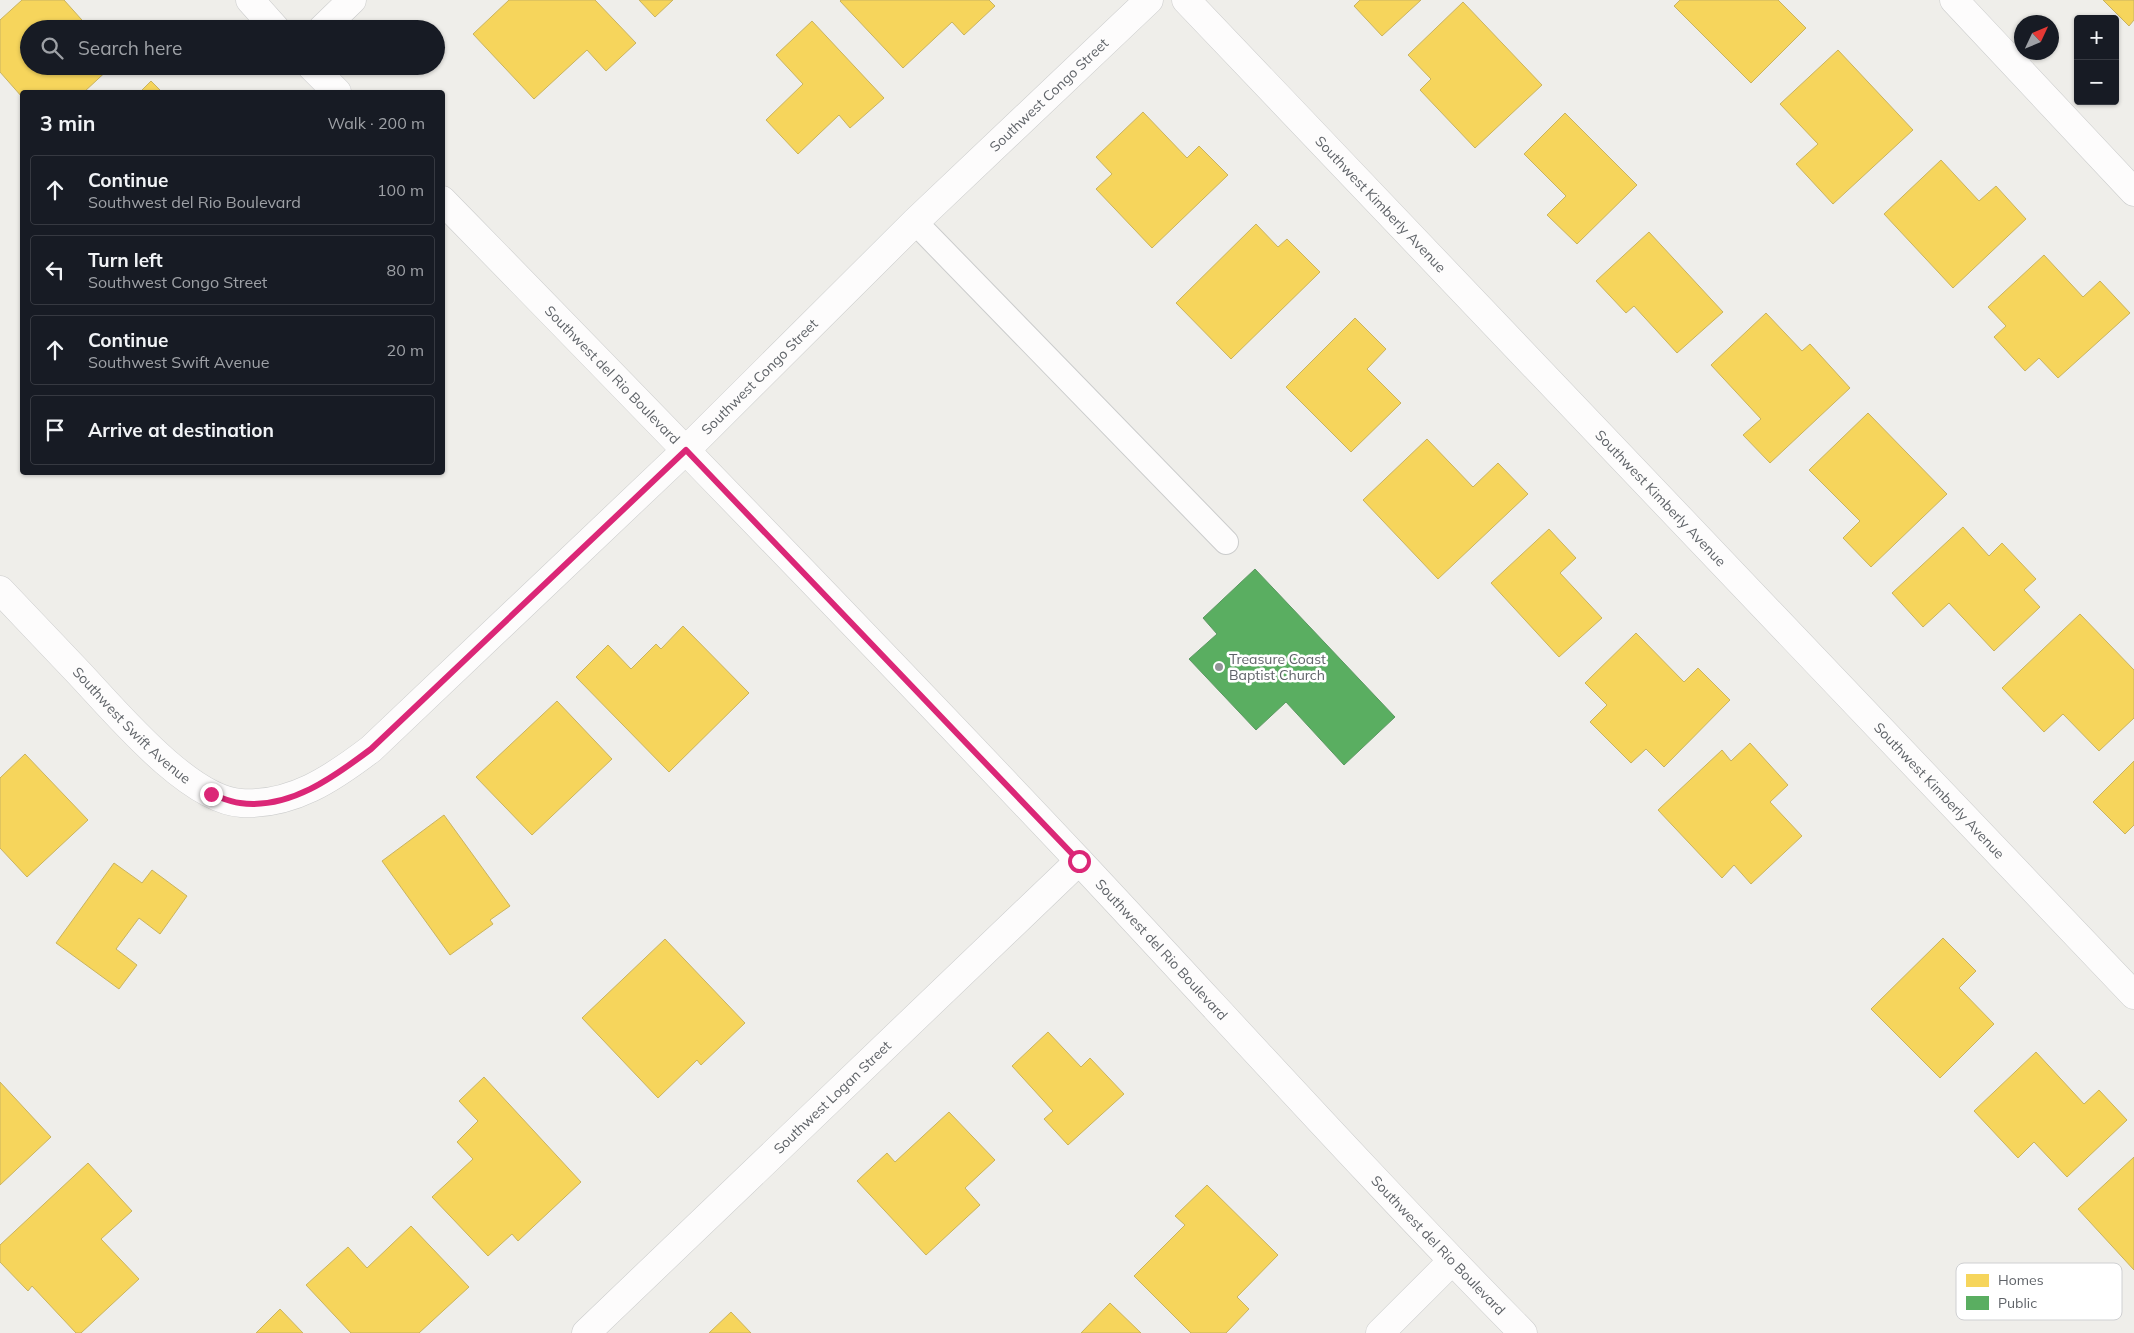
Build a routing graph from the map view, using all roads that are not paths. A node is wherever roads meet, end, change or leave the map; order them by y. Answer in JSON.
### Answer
{"nodes":[{"id":1,"x":250,"y":0,"type":"edge"},
{"id":2,"x":352,"y":0,"type":"edge"},
{"id":3,"x":1149,"y":0,"type":"edge"},
{"id":4,"x":1186,"y":0,"type":"edge"},
{"id":5,"x":1954,"y":0,"type":"edge"},
{"id":6,"x":268,"y":20,"type":"edge"},
{"id":7,"x":331,"y":20,"type":"edge"},
{"id":8,"x":321,"y":75,"type":"edge"},
{"id":9,"x":335,"y":90,"type":"edge"},
{"id":10,"x":2134,"y":192,"type":"edge"},
{"id":11,"x":445,"y":203,"type":"edge"},
{"id":12,"x":915,"y":222,"type":"junction"},
{"id":13,"x":686,"y":450,"type":"junction"},
{"id":14,"x":1226,"y":542,"type":"dead end"},
{"id":15,"x":0,"y":590,"type":"edge"},
{"id":16,"x":344,"y":770,"type":"joint"},
{"id":17,"x":1079,"y":861,"type":"junction"},
{"id":18,"x":2134,"y":995,"type":"edge"},
{"id":19,"x":1452,"y":1261,"type":"junction"},
{"id":20,"x":586,"y":1333,"type":"edge"},
{"id":21,"x":1380,"y":1333,"type":"edge"},
{"id":22,"x":1523,"y":1333,"type":"edge"}],
"edges":[{"from":1,"to":6,"type":"street"},
{"from":2,"to":7,"type":"street"},
{"from":3,"to":12,"type":"street","name":"Southwest Congo Street"},
{"from":4,"to":18,"type":"street","name":"Southwest Kimberly Avenue"},
{"from":5,"to":10,"type":"street"},
{"from":8,"to":9,"type":"street"},
{"from":11,"to":13,"type":"street","name":"Southwest del Rio Boulevard"},
{"from":12,"to":13,"type":"street","name":"Southwest Congo Street"},
{"from":12,"to":14,"type":"lane"},
{"from":13,"to":16,"type":"street","name":"Southwest Congo Street"},
{"from":13,"to":17,"type":"street","name":"Southwest del Rio Boulevard"},
{"from":15,"to":16,"type":"street","name":"Southwest Swift Avenue"},
{"from":17,"to":19,"type":"street","name":"Southwest del Rio Boulevard"},
{"from":17,"to":20,"type":"street","name":"Southwest Logan Street"},
{"from":19,"to":21,"type":"street"},
{"from":19,"to":22,"type":"street","name":"Southwest del Rio Boulevard"}]}
